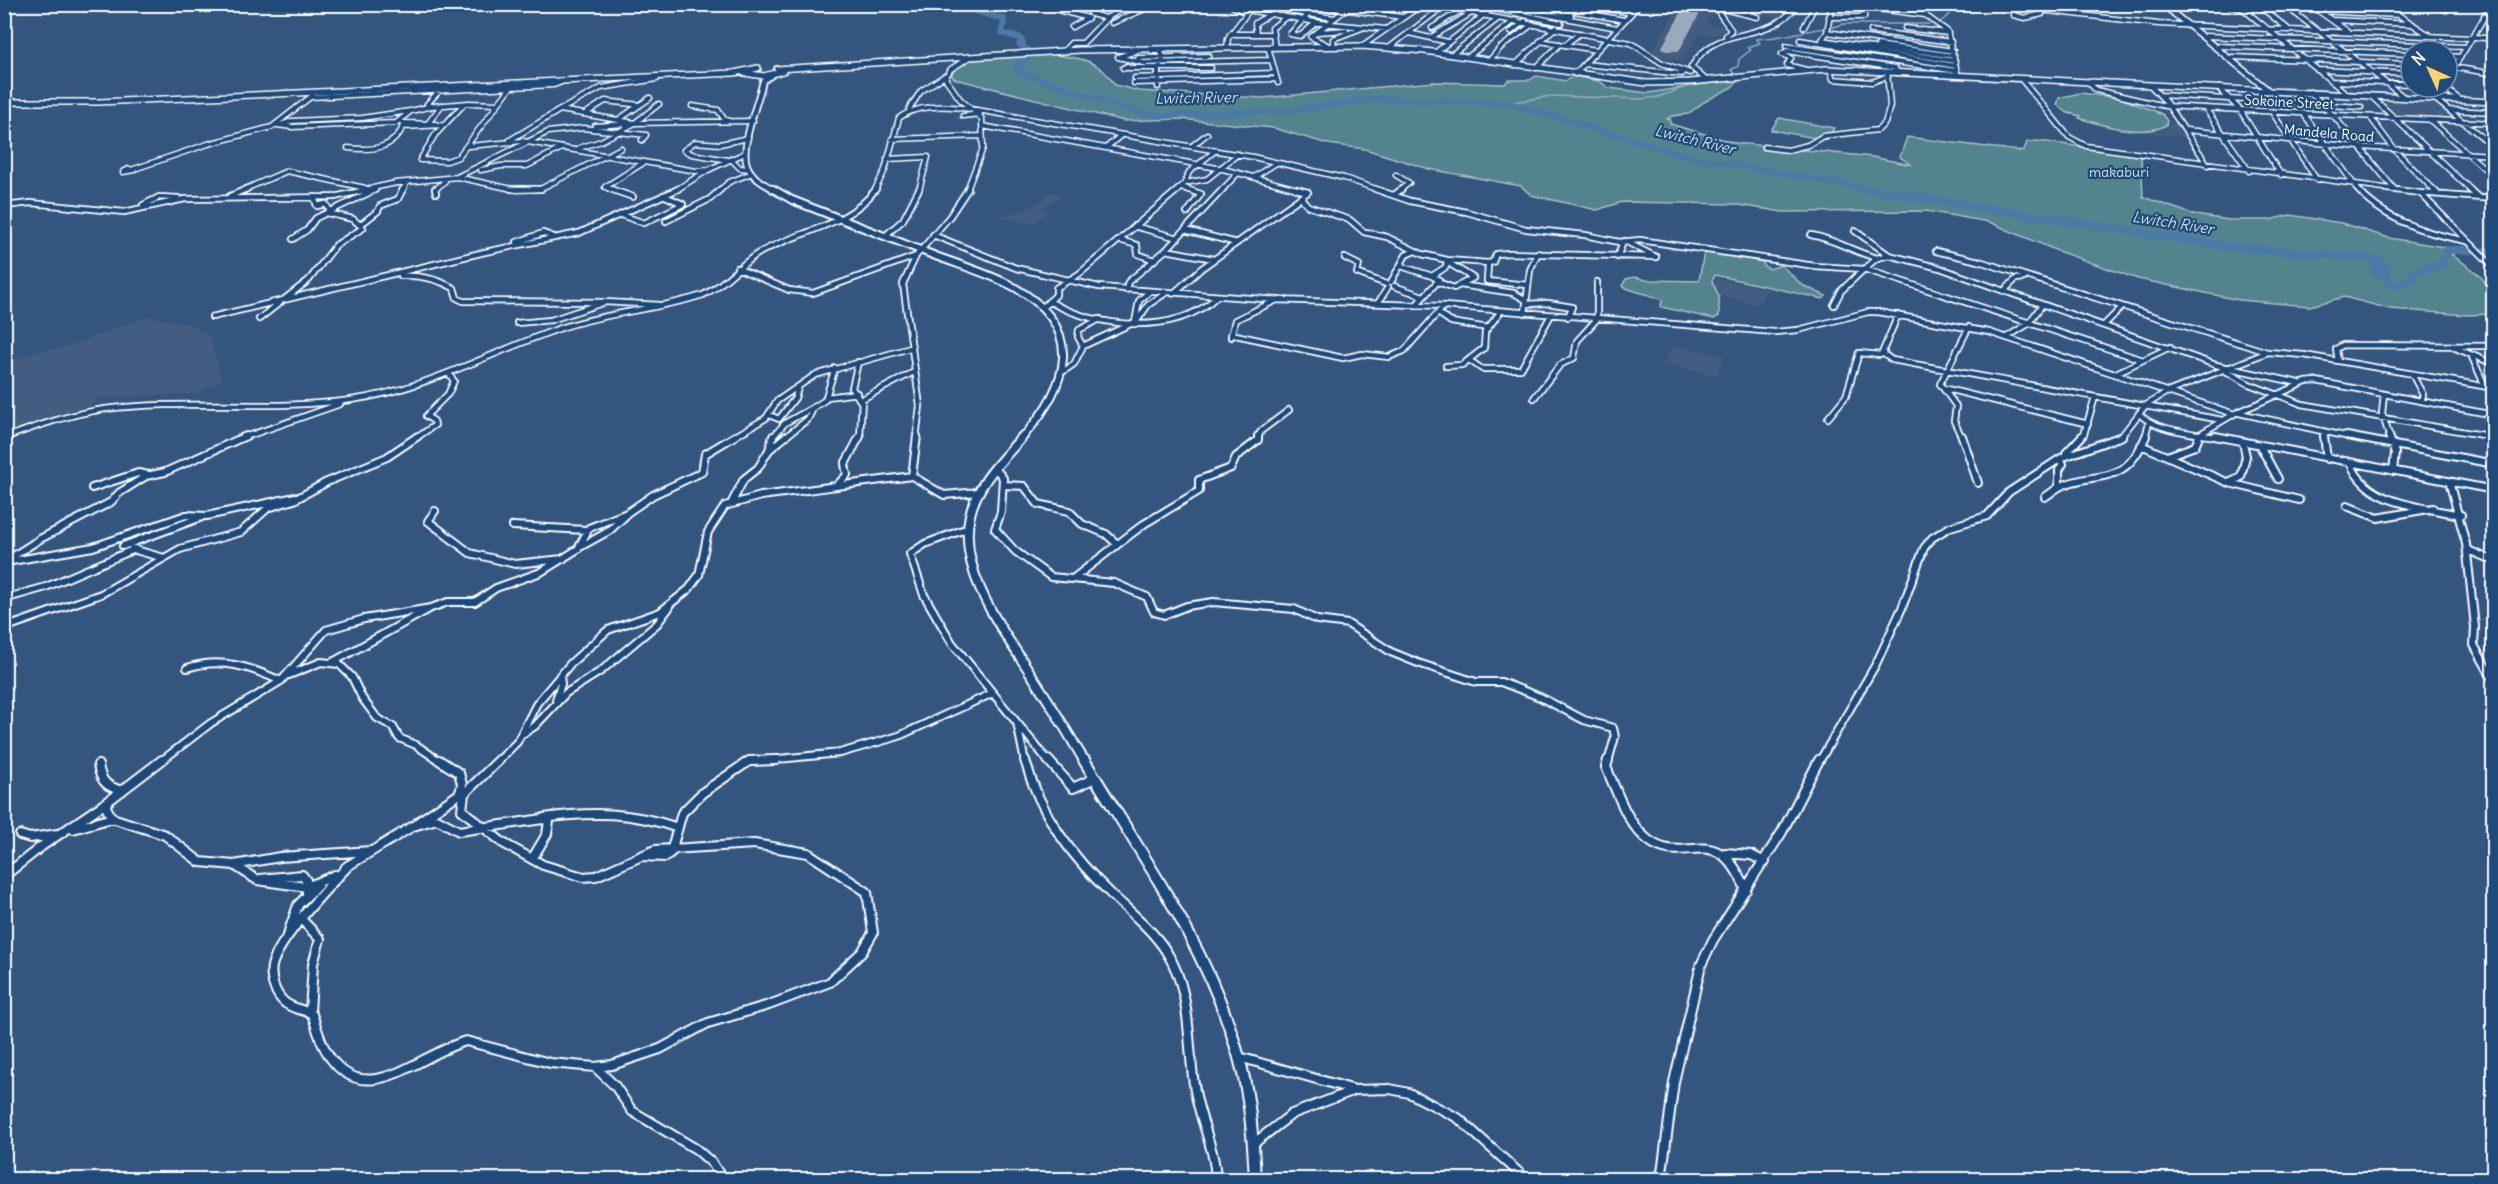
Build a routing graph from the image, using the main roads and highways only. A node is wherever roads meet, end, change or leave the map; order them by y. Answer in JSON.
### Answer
{"nodes":[{"id":1,"x":2164,"y":4,"type":"edge"},
{"id":2,"x":2189,"y":26,"type":"junction"},
{"id":3,"x":758,"y":68,"type":"junction"},
{"id":4,"x":774,"y":72,"type":"junction"},
{"id":5,"x":734,"y":73,"type":"junction"},
{"id":6,"x":758,"y":77,"type":"junction"},
{"id":7,"x":2270,"y":90,"type":"junction"},
{"id":8,"x":4,"y":102,"type":"edge"},
{"id":9,"x":2493,"y":102,"type":"edge"},
{"id":10,"x":1255,"y":1179,"type":"edge"}],
"edges":[{"from":1,"to":2,"type":"main road"},
{"from":2,"to":7,"type":"main road"},
{"from":2,"to":7,"type":"main road"},
{"from":3,"to":4,"type":"highway"},
{"from":3,"to":5,"type":"highway"},
{"from":3,"to":6,"type":"highway"},
{"from":4,"to":6,"type":"highway"},
{"from":4,"to":7,"type":"highway"},
{"from":5,"to":6,"type":"highway"},
{"from":5,"to":8,"type":"highway"},
{"from":6,"to":10,"type":"main road"},
{"from":7,"to":9,"type":"highway"}]}
